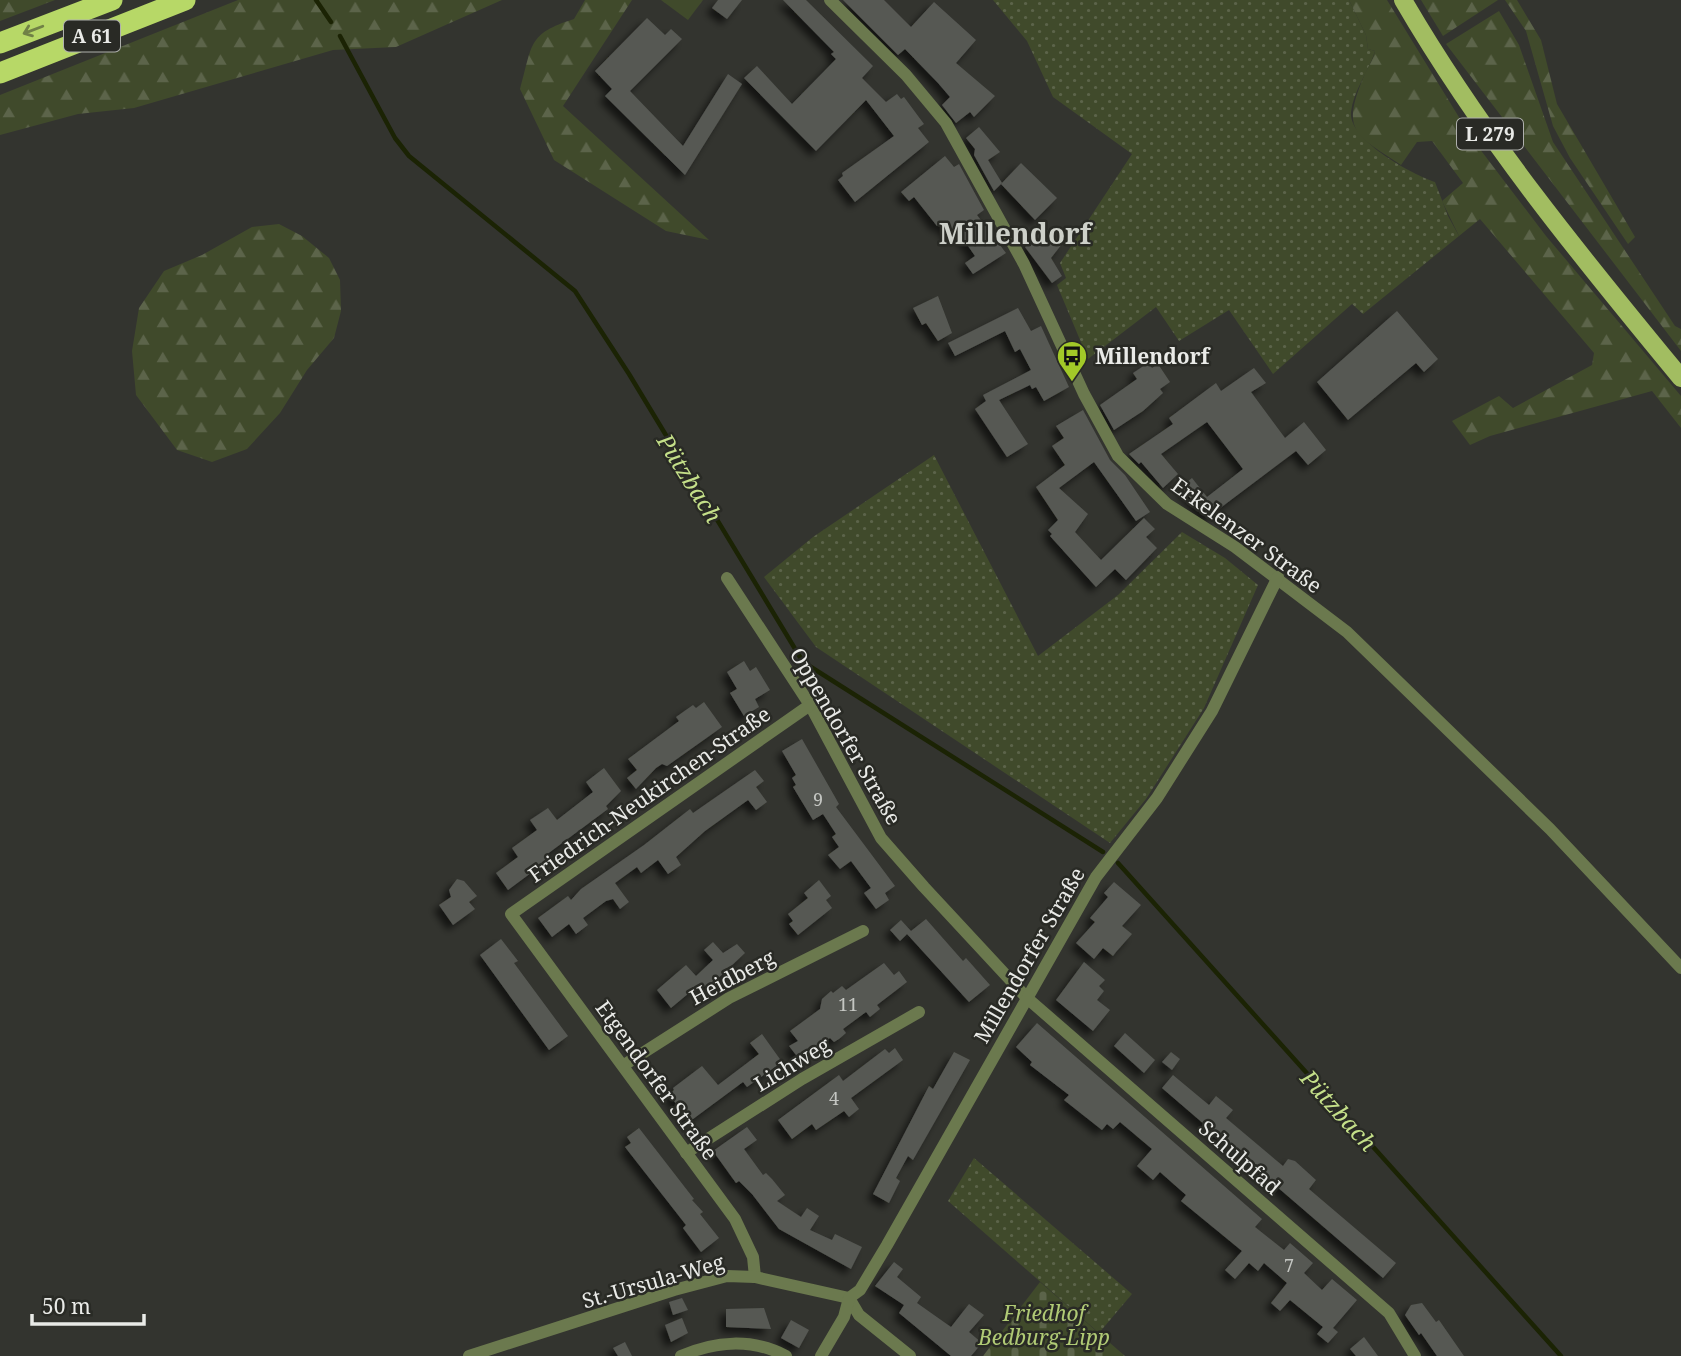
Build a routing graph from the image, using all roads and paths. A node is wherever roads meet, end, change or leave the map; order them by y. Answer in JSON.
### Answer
{"nodes":[{"id":1,"x":112,"y":0,"type":"edge"},
{"id":2,"x":185,"y":0,"type":"edge"},
{"id":3,"x":830,"y":0,"type":"edge"},
{"id":4,"x":1403,"y":0,"type":"edge"},
{"id":5,"x":0,"y":43,"type":"edge"},
{"id":6,"x":0,"y":73,"type":"edge"},
{"id":7,"x":1681,"y":379,"type":"edge"},
{"id":8,"x":1278,"y":577,"type":"junction"},
{"id":9,"x":727,"y":578,"type":"dead end"},
{"id":10,"x":810,"y":705,"type":"junction"},
{"id":11,"x":511,"y":914,"type":"joint"},
{"id":12,"x":863,"y":931,"type":"dead end"},
{"id":13,"x":1681,"y":968,"type":"edge"},
{"id":14,"x":1027,"y":998,"type":"junction"},
{"id":15,"x":919,"y":1012,"type":"dead end"},
{"id":16,"x":624,"y":1065,"type":"junction"},
{"id":17,"x":687,"y":1153,"type":"junction"},
{"id":18,"x":755,"y":1278,"type":"junction"},
{"id":19,"x":849,"y":1298,"type":"junction"},
{"id":20,"x":491,"y":1353,"type":"edge"},
{"id":21,"x":470,"y":1356,"type":"edge"},
{"id":22,"x":681,"y":1356,"type":"edge"},
{"id":23,"x":786,"y":1356,"type":"edge"},
{"id":24,"x":821,"y":1356,"type":"edge"},
{"id":25,"x":910,"y":1356,"type":"edge"},
{"id":26,"x":1415,"y":1356,"type":"edge"}],
"edges":[{"from":1,"to":5,"type":"highway","number":"A 61","one_way":true},
{"from":2,"to":6,"type":"highway","number":"A 61"},
{"from":3,"to":8,"type":"street","name":"Erkelenzer Straße"},
{"from":4,"to":7,"type":"main road","number":"L 279"},
{"from":8,"to":13,"type":"street","name":"Erkelenzer Straße"},
{"from":8,"to":14,"type":"street","name":"Millendorfer Straße"},
{"from":9,"to":10,"type":"street","name":"Oppendorfer Straße"},
{"from":10,"to":11,"type":"street","name":"Friedrich-Neukirchen-Straße"},
{"from":10,"to":14,"type":"street","name":"Oppendorfer Straße"},
{"from":11,"to":16,"type":"street","name":"Etgendorfer Straße"},
{"from":12,"to":16,"type":"street","name":"Heidberg"},
{"from":14,"to":19,"type":"street","name":"Millendorfer Straße"},
{"from":14,"to":26,"type":"street","name":"Schulpfad"},
{"from":15,"to":17,"type":"street","name":"Lichweg"},
{"from":16,"to":17,"type":"street","name":"Etgendorfer Straße"},
{"from":17,"to":18,"type":"street","name":"Etgendorfer Straße"},
{"from":18,"to":19,"type":"street","name":"St.-Ursula-Weg"},
{"from":18,"to":20,"type":"street","name":"St.-Ursula-Weg"},
{"from":19,"to":24,"type":"street","name":"Millendorfer Straße"},
{"from":19,"to":25,"type":"street"},
{"from":20,"to":21,"type":"street","name":"St.-Ursula-Weg"},
{"from":22,"to":23,"type":"street"}]}
